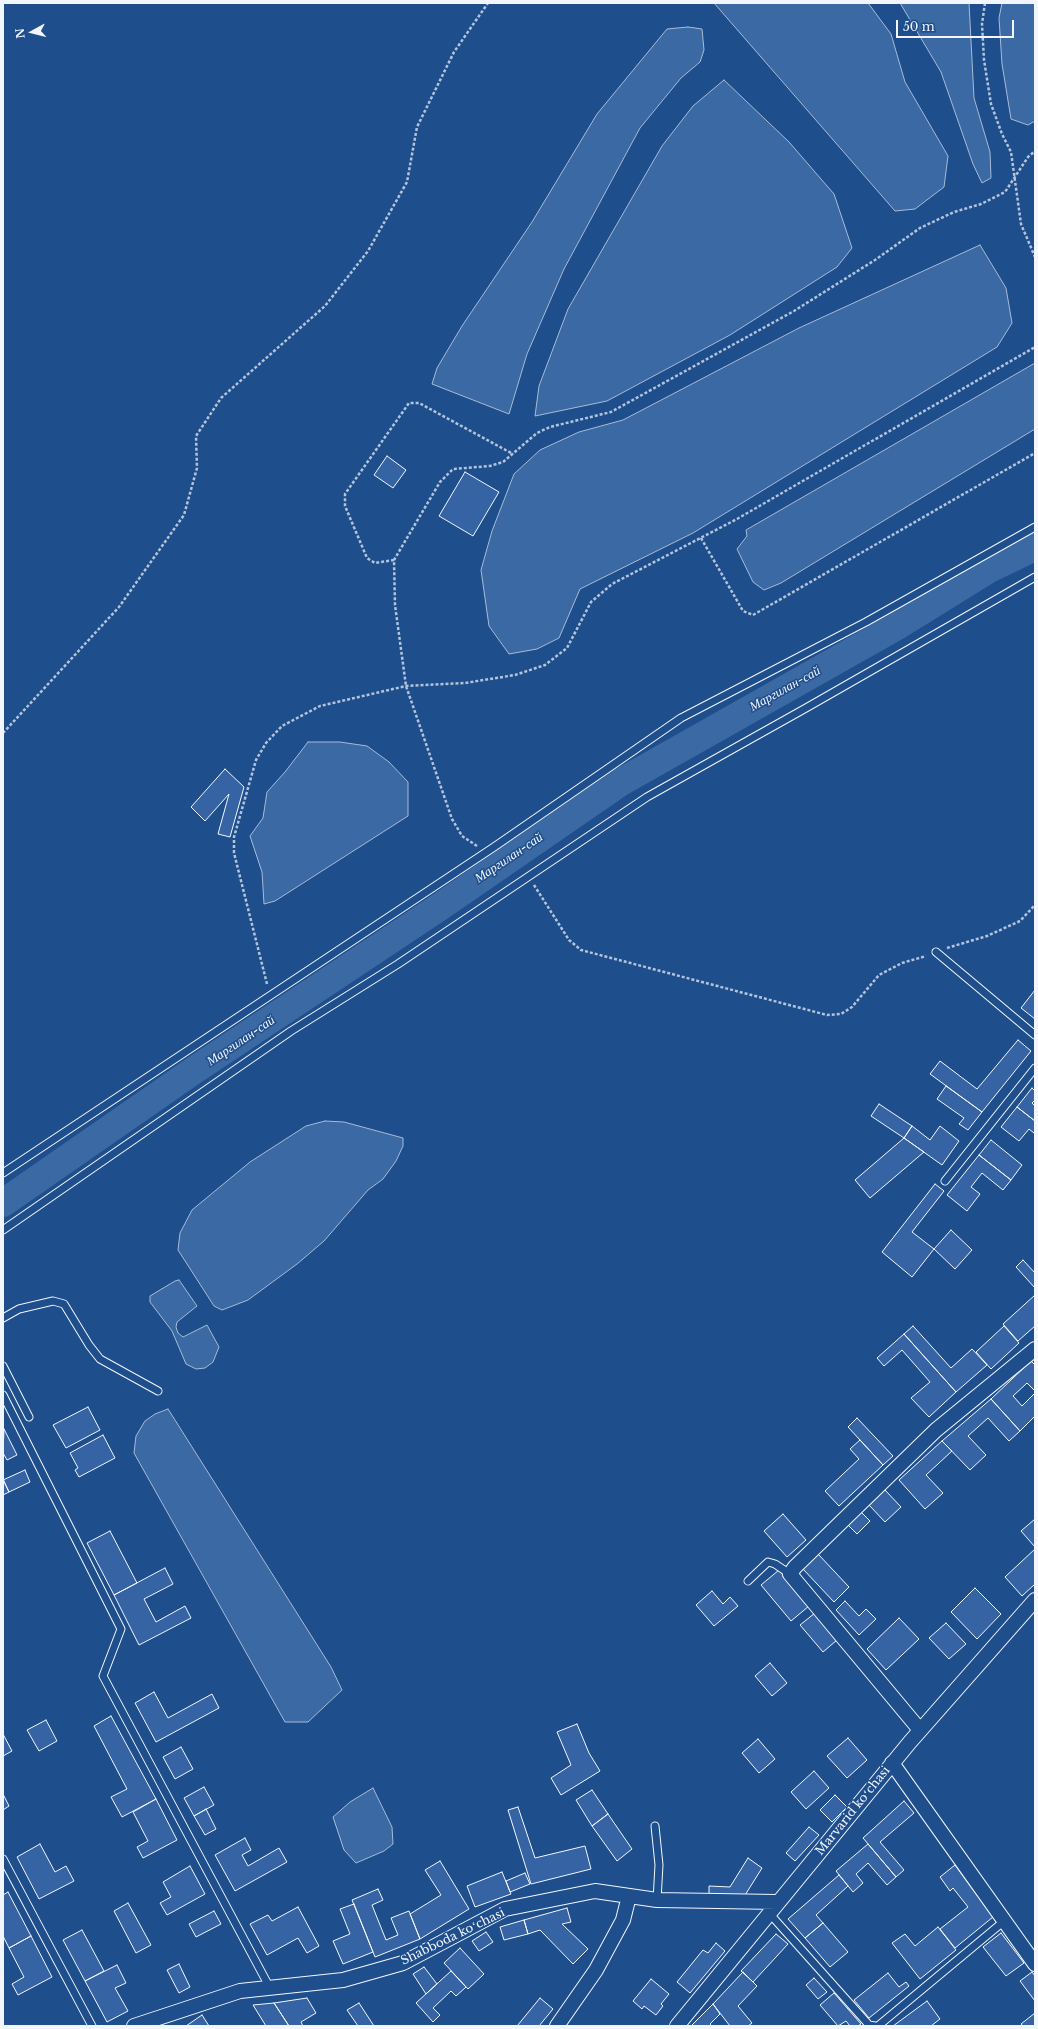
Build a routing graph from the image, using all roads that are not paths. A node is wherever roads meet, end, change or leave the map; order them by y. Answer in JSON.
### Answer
{"nodes":[{"id":1,"x":1035,"y":527,"type":"edge"},
{"id":2,"x":1035,"y":576,"type":"edge"},
{"id":3,"x":936,"y":952,"type":"road end"},
{"id":4,"x":1035,"y":1035,"type":"edge"},
{"id":5,"x":1035,"y":1068,"type":"edge"},
{"id":6,"x":3,"y":1173,"type":"edge"},
{"id":7,"x":945,"y":1181,"type":"dead end"},
{"id":8,"x":3,"y":1230,"type":"edge"},
{"id":9,"x":3,"y":1318,"type":"edge"},
{"id":10,"x":1035,"y":1349,"type":"edge"},
{"id":11,"x":3,"y":1366,"type":"edge"},
{"id":12,"x":158,"y":1391,"type":"dead end"},
{"id":13,"x":3,"y":1395,"type":"edge"},
{"id":14,"x":29,"y":1417,"type":"dead end"},
{"id":15,"x":790,"y":1574,"type":"junction"},
{"id":16,"x":748,"y":1581,"type":"dead end"},
{"id":17,"x":1035,"y":1600,"type":"edge"},
{"id":18,"x":920,"y":1730,"type":"junction"},
{"id":19,"x":892,"y":1763,"type":"junction"},
{"id":20,"x":655,"y":1826,"type":"dead end"},
{"id":21,"x":3,"y":1859,"type":"edge"},
{"id":22,"x":629,"y":1896,"type":"junction"},
{"id":23,"x":657,"y":1900,"type":"junction"},
{"id":24,"x":773,"y":1908,"type":"junction"},
{"id":25,"x":1003,"y":1922,"type":"junction"},
{"id":26,"x":1035,"y":1964,"type":"edge"},
{"id":27,"x":270,"y":1988,"type":"junction"},
{"id":28,"x":92,"y":2026,"type":"edge"},
{"id":29,"x":134,"y":2026,"type":"edge"},
{"id":30,"x":557,"y":2026,"type":"edge"},
{"id":31,"x":677,"y":2026,"type":"edge"},
{"id":32,"x":875,"y":2026,"type":"edge"},
{"id":33,"x":878,"y":2026,"type":"edge"}],
"edges":[{"from":1,"to":6,"type":"lane"},
{"from":2,"to":8,"type":"lane"},
{"from":3,"to":4,"type":"lane"},
{"from":5,"to":7,"type":"lane"},
{"from":9,"to":12,"type":"lane"},
{"from":10,"to":15,"type":"street"},
{"from":11,"to":14,"type":"lane"},
{"from":13,"to":27,"type":"lane"},
{"from":15,"to":16,"type":"lane"},
{"from":15,"to":18,"type":"street"},
{"from":17,"to":18,"type":"street","name":"Marvarid koʻchasi"},
{"from":18,"to":19,"type":"street","name":"Marvarid koʻchasi"},
{"from":19,"to":24,"type":"street","name":"Marvarid koʻchasi"},
{"from":19,"to":25,"type":"street"},
{"from":20,"to":23,"type":"lane"},
{"from":21,"to":28,"type":"lane"},
{"from":22,"to":23,"type":"street","name":"Shabboda koʻchasi"},
{"from":22,"to":27,"type":"street","name":"Shabboda koʻchasi"},
{"from":22,"to":30,"type":"street"},
{"from":23,"to":24,"type":"street","name":"Shabboda koʻchasi"},
{"from":24,"to":31,"type":"street","name":"Marvarid koʻchasi"},
{"from":24,"to":32,"type":"lane"},
{"from":25,"to":26,"type":"street"},
{"from":25,"to":33,"type":"lane"},
{"from":27,"to":29,"type":"street","name":"Shabboda koʻchasi"}]}
